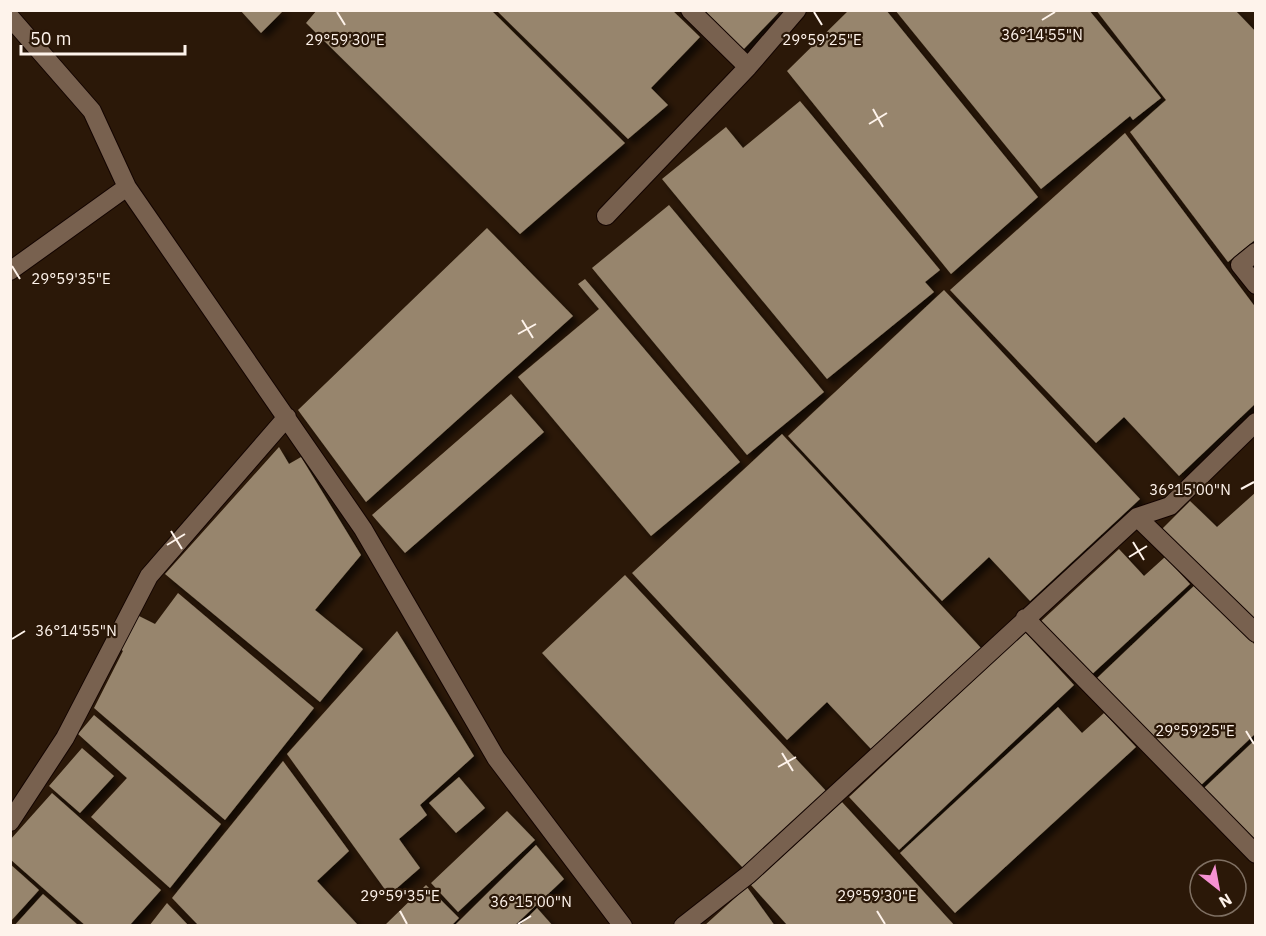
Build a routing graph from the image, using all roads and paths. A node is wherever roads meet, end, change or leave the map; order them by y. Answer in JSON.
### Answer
{"nodes":[{"id":1,"x":690,"y":10,"type":"edge"},
{"id":2,"x":797,"y":10,"type":"edge"},
{"id":3,"x":10,"y":16,"type":"edge"},
{"id":4,"x":748,"y":67,"type":"junction"},
{"id":5,"x":127,"y":187,"type":"junction"},
{"id":6,"x":606,"y":216,"type":"dead end"},
{"id":7,"x":1256,"y":252,"type":"edge"},
{"id":8,"x":10,"y":271,"type":"edge"},
{"id":9,"x":1256,"y":285,"type":"edge"},
{"id":10,"x":287,"y":417,"type":"junction"},
{"id":11,"x":1256,"y":422,"type":"edge"},
{"id":12,"x":1137,"y":517,"type":"junction"},
{"id":13,"x":1025,"y":618,"type":"junction"},
{"id":14,"x":1256,"y":633,"type":"edge"},
{"id":15,"x":10,"y":822,"type":"edge"},
{"id":16,"x":1256,"y":854,"type":"edge"},
{"id":17,"x":623,"y":926,"type":"edge"},
{"id":18,"x":683,"y":926,"type":"edge"}],
"edges":[{"from":1,"to":4,"type":"street"},
{"from":2,"to":4,"type":"street"},
{"from":3,"to":5,"type":"street"},
{"from":4,"to":6,"type":"street"},
{"from":5,"to":8,"type":"street"},
{"from":5,"to":10,"type":"street"},
{"from":7,"to":9,"type":"street"},
{"from":10,"to":15,"type":"street"},
{"from":10,"to":17,"type":"street"},
{"from":11,"to":12,"type":"street"},
{"from":12,"to":13,"type":"street"},
{"from":12,"to":14,"type":"street"},
{"from":13,"to":16,"type":"street"},
{"from":13,"to":18,"type":"street"}]}
